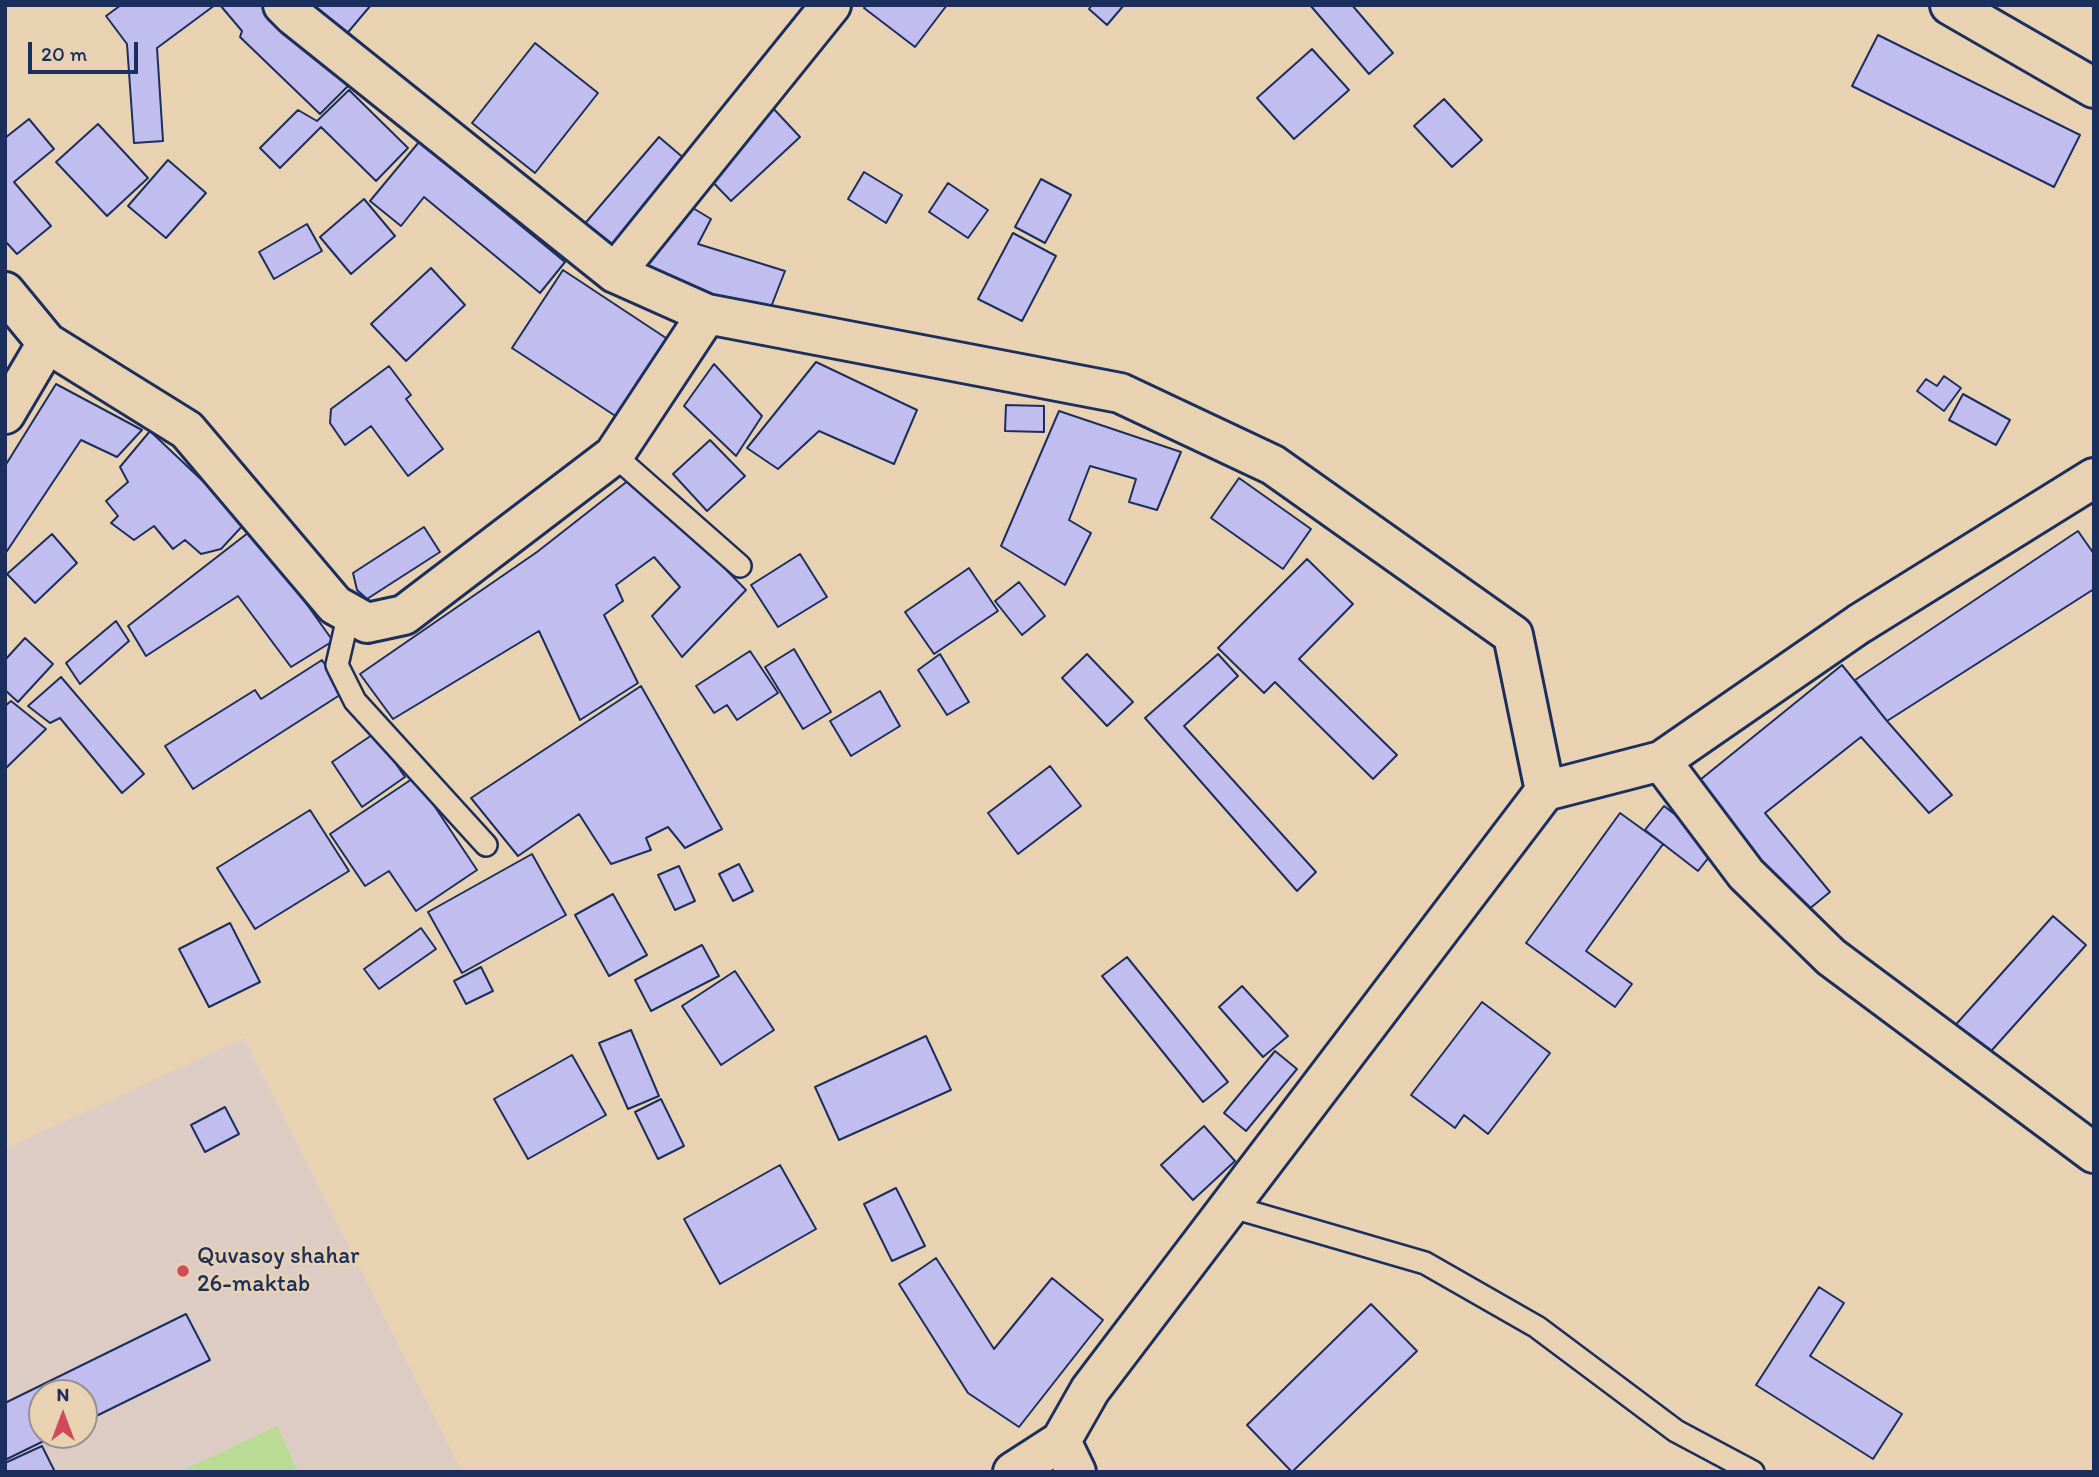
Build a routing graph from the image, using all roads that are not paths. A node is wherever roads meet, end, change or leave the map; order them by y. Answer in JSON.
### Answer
{"nodes":[{"id":1,"x":283,"y":5,"type":"edge"},
{"id":2,"x":831,"y":5,"type":"edge"},
{"id":3,"x":1950,"y":5,"type":"edge"},
{"id":4,"x":2094,"y":88,"type":"edge"},
{"id":5,"x":615,"y":273,"type":"junction"},
{"id":6,"x":5,"y":292,"type":"edge"},
{"id":7,"x":707,"y":314,"type":"junction"},
{"id":8,"x":47,"y":343,"type":"junction"},
{"id":9,"x":5,"y":414,"type":"edge"},
{"id":10,"x":614,"y":455,"type":"junction"},
{"id":11,"x":2094,"y":478,"type":"edge"},
{"id":12,"x":740,"y":566,"type":"dead end"},
{"id":13,"x":349,"y":613,"type":"junction"},
{"id":14,"x":1661,"y":761,"type":"junction"},
{"id":15,"x":1545,"y":792,"type":"junction"},
{"id":16,"x":486,"y":845,"type":"dead end"},
{"id":17,"x":2094,"y":1153,"type":"edge"},
{"id":18,"x":1229,"y":1206,"type":"junction"},
{"id":19,"x":1069,"y":1456,"type":"edge"},
{"id":20,"x":1013,"y":1472,"type":"edge"},
{"id":21,"x":1753,"y":1472,"type":"edge"}],
"edges":[{"from":1,"to":5,"type":"street"},
{"from":2,"to":5,"type":"street"},
{"from":3,"to":4,"type":"street"},
{"from":5,"to":7,"type":"street"},
{"from":6,"to":8,"type":"street"},
{"from":7,"to":10,"type":"street"},
{"from":7,"to":15,"type":"street"},
{"from":8,"to":9,"type":"street"},
{"from":8,"to":13,"type":"street"},
{"from":10,"to":12,"type":"lane"},
{"from":10,"to":13,"type":"street"},
{"from":11,"to":14,"type":"street"},
{"from":13,"to":16,"type":"lane"},
{"from":14,"to":15,"type":"street"},
{"from":14,"to":17,"type":"street"},
{"from":15,"to":18,"type":"street"},
{"from":18,"to":19,"type":"street"},
{"from":18,"to":21,"type":"lane"},
{"from":19,"to":20,"type":"street"}]}
